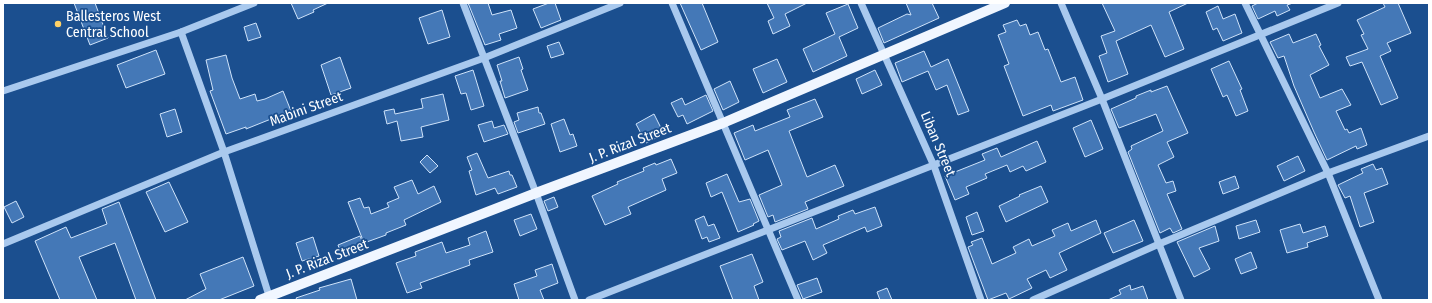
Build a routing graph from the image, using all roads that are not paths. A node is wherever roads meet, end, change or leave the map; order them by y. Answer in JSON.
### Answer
{"nodes":[{"id":1,"x":254,"y":3,"type":"edge"},
{"id":2,"x":464,"y":3,"type":"edge"},
{"id":3,"x":620,"y":3,"type":"edge"},
{"id":4,"x":672,"y":3,"type":"edge"},
{"id":5,"x":861,"y":3,"type":"edge"},
{"id":6,"x":1005,"y":3,"type":"edge"},
{"id":7,"x":1061,"y":3,"type":"edge"},
{"id":8,"x":1245,"y":3,"type":"edge"},
{"id":9,"x":1338,"y":3,"type":"edge"},
{"id":10,"x":181,"y":32,"type":"junction"},
{"id":11,"x":1261,"y":35,"type":"junction"},
{"id":12,"x":884,"y":55,"type":"junction"},
{"id":13,"x":484,"y":58,"type":"junction"},
{"id":14,"x":3,"y":91,"type":"edge"},
{"id":15,"x":1102,"y":99,"type":"junction"},
{"id":16,"x":723,"y":123,"type":"junction"},
{"id":17,"x":1429,"y":136,"type":"edge"},
{"id":18,"x":224,"y":152,"type":"junction"},
{"id":19,"x":934,"y":166,"type":"junction"},
{"id":20,"x":1328,"y":173,"type":"junction"},
{"id":21,"x":536,"y":193,"type":"junction"},
{"id":22,"x":768,"y":230,"type":"junction"},
{"id":23,"x":3,"y":244,"type":"edge"},
{"id":24,"x":1159,"y":244,"type":"junction"},
{"id":25,"x":267,"y":299,"type":"edge"},
{"id":26,"x":575,"y":300,"type":"edge"},
{"id":27,"x":589,"y":300,"type":"edge"},
{"id":28,"x":798,"y":300,"type":"edge"},
{"id":29,"x":981,"y":300,"type":"edge"},
{"id":30,"x":1033,"y":300,"type":"edge"},
{"id":31,"x":1181,"y":300,"type":"edge"},
{"id":32,"x":1379,"y":300,"type":"edge"}],
"edges":[{"from":1,"to":10,"type":"street"},
{"from":2,"to":13,"type":"street"},
{"from":3,"to":13,"type":"street","name":"Mabini Street"},
{"from":4,"to":16,"type":"street"},
{"from":5,"to":12,"type":"street","name":"Liban Street"},
{"from":6,"to":12,"type":"main road","name":"J. P. Rizal Street"},
{"from":7,"to":15,"type":"street"},
{"from":8,"to":11,"type":"street"},
{"from":9,"to":11,"type":"street"},
{"from":10,"to":14,"type":"street"},
{"from":10,"to":18,"type":"street"},
{"from":11,"to":15,"type":"street"},
{"from":11,"to":20,"type":"street"},
{"from":12,"to":16,"type":"main road","name":"J. P. Rizal Street"},
{"from":12,"to":19,"type":"street","name":"Liban Street"},
{"from":13,"to":18,"type":"street","name":"Mabini Street"},
{"from":13,"to":21,"type":"street"},
{"from":15,"to":19,"type":"street"},
{"from":15,"to":24,"type":"street"},
{"from":16,"to":21,"type":"main road","name":"J. P. Rizal Street"},
{"from":16,"to":22,"type":"street"},
{"from":17,"to":20,"type":"street"},
{"from":18,"to":23,"type":"street","name":"Mabini Street"},
{"from":18,"to":25,"type":"street"},
{"from":19,"to":22,"type":"street"},
{"from":19,"to":29,"type":"street","name":"Liban Street"},
{"from":20,"to":24,"type":"street"},
{"from":20,"to":32,"type":"street"},
{"from":21,"to":25,"type":"main road","name":"J. P. Rizal Street"},
{"from":21,"to":26,"type":"street"},
{"from":22,"to":27,"type":"street"},
{"from":22,"to":28,"type":"street"},
{"from":24,"to":30,"type":"street"},
{"from":24,"to":31,"type":"street"}]}
